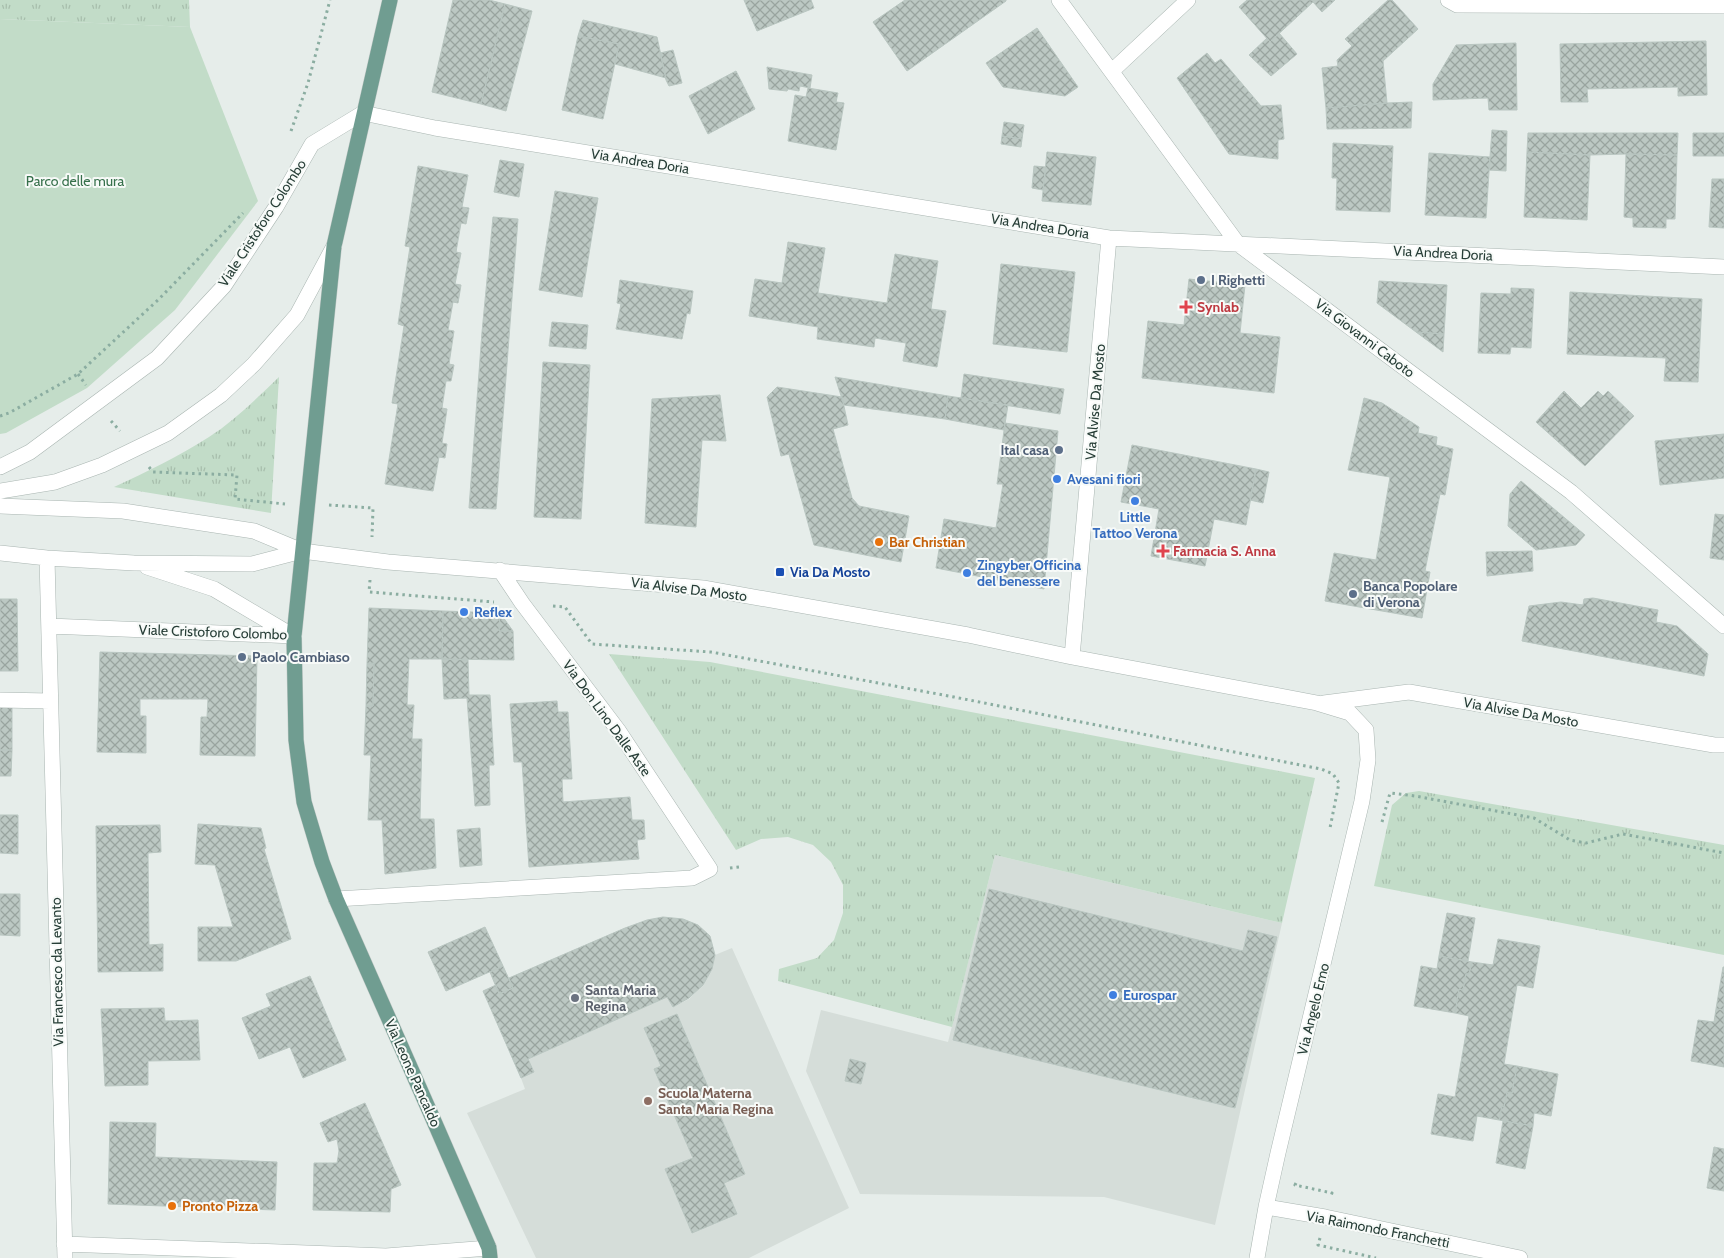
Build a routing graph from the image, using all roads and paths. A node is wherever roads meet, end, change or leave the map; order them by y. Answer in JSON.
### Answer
{"nodes":[{"id":1,"x":330,"y":0,"type":"edge"},
{"id":2,"x":390,"y":0,"type":"edge"},
{"id":3,"x":1059,"y":0,"type":"edge"},
{"id":4,"x":1188,"y":0,"type":"edge"},
{"id":5,"x":1448,"y":0,"type":"edge"},
{"id":6,"x":1724,"y":6,"type":"edge"},
{"id":7,"x":1112,"y":71,"type":"junction"},
{"id":8,"x":363,"y":113,"type":"junction"},
{"id":9,"x":289,"y":139,"type":"dead end"},
{"id":10,"x":246,"y":210,"type":"dead end"},
{"id":11,"x":1109,"y":238,"type":"junction"},
{"id":12,"x":1238,"y":244,"type":"junction"},
{"id":13,"x":334,"y":246,"type":"junction"},
{"id":14,"x":1724,"y":268,"type":"edge"},
{"id":15,"x":78,"y":374,"type":"junction"},
{"id":16,"x":97,"y":403,"type":"junction"},
{"id":17,"x":0,"y":416,"type":"edge"},
{"id":18,"x":134,"y":450,"type":"junction"},
{"id":19,"x":0,"y":467,"type":"edge"},
{"id":20,"x":0,"y":492,"type":"edge"},
{"id":21,"x":269,"y":503,"type":"dead end"},
{"id":22,"x":0,"y":506,"type":"edge"},
{"id":23,"x":353,"y":506,"type":"dead end"},
{"id":24,"x":374,"y":508,"type":"dead end"},
{"id":25,"x":302,"y":551,"type":"junction"},
{"id":26,"x":0,"y":553,"type":"edge"},
{"id":27,"x":47,"y":558,"type":"junction"},
{"id":28,"x":134,"y":562,"type":"junction"},
{"id":29,"x":500,"y":570,"type":"junction"},
{"id":30,"x":369,"y":592,"type":"dead end"},
{"id":31,"x":498,"y":602,"type":"dead end"},
{"id":32,"x":550,"y":606,"type":"dead end"},
{"id":33,"x":49,"y":626,"type":"junction"},
{"id":34,"x":1724,"y":626,"type":"edge"},
{"id":35,"x":294,"y":636,"type":"junction"},
{"id":36,"x":1072,"y":657,"type":"junction"},
{"id":37,"x":0,"y":700,"type":"edge"},
{"id":38,"x":50,"y":700,"type":"junction"},
{"id":39,"x":1317,"y":703,"type":"junction"},
{"id":40,"x":1724,"y":745,"type":"edge"},
{"id":41,"x":1368,"y":760,"type":"joint"},
{"id":42,"x":1330,"y":829,"type":"dead end"},
{"id":43,"x":1380,"y":830,"type":"dead end"},
{"id":44,"x":1724,"y":853,"type":"edge"},
{"id":45,"x":336,"y":899,"type":"junction"},
{"id":46,"x":1298,"y":1175,"type":"dead end"},
{"id":47,"x":1332,"y":1193,"type":"dead end"},
{"id":48,"x":1266,"y":1207,"type":"junction"},
{"id":49,"x":1318,"y":1245,"type":"dead end"},
{"id":50,"x":64,"y":1251,"type":"edge"},
{"id":51,"x":492,"y":1255,"type":"edge"},
{"id":52,"x":1257,"y":1258,"type":"edge"},
{"id":53,"x":1376,"y":1258,"type":"edge"},
{"id":54,"x":1520,"y":1258,"type":"edge"}],
"edges":[{"from":1,"to":9,"type":"path"},
{"from":2,"to":8,"type":"main road"},
{"from":3,"to":7,"type":"street","name":"Via Giovanni Caboto"},
{"from":4,"to":7,"type":"street"},
{"from":5,"to":6,"type":"street"},
{"from":7,"to":12,"type":"street","name":"Via Giovanni Caboto"},
{"from":8,"to":11,"type":"street","name":"Via Andrea Doria"},
{"from":8,"to":13,"type":"main road"},
{"from":8,"to":16,"type":"street","name":"Viale Cristoforo Colombo"},
{"from":10,"to":15,"type":"path"},
{"from":11,"to":12,"type":"street","name":"Via Andrea Doria"},
{"from":11,"to":36,"type":"street","name":"Via Alvise Da Mosto"},
{"from":12,"to":14,"type":"street","name":"Via Andrea Doria"},
{"from":12,"to":34,"type":"street","name":"Via Giovanni Caboto"},
{"from":13,"to":18,"type":"street"},
{"from":13,"to":25,"type":"main road"},
{"from":15,"to":16,"type":"path"},
{"from":15,"to":17,"type":"path"},
{"from":16,"to":18,"type":"path"},
{"from":16,"to":19,"type":"street","name":"Viale Cristoforo Colombo"},
{"from":18,"to":20,"type":"street"},
{"from":18,"to":21,"type":"path"},
{"from":22,"to":25,"type":"street"},
{"from":23,"to":24,"type":"path"},
{"from":25,"to":28,"type":"street","name":"Viale Cristoforo Colombo"},
{"from":25,"to":29,"type":"street","name":"Via Alvise Da Mosto"},
{"from":25,"to":35,"type":"main road","name":"Via Leone Pancaldo"},
{"from":26,"to":27,"type":"street","name":"Viale Cristoforo Colombo"},
{"from":27,"to":28,"type":"street","name":"Viale Cristoforo Colombo"},
{"from":27,"to":33,"type":"street","name":"Via Francesco da Levanto"},
{"from":28,"to":35,"type":"street","name":"Viale Cristoforo Colombo"},
{"from":29,"to":36,"type":"street","name":"Via Alvise Da Mosto"},
{"from":29,"to":45,"type":"street","name":"Via Don Lino Dalle Aste"},
{"from":30,"to":31,"type":"path"},
{"from":32,"to":42,"type":"path"},
{"from":33,"to":35,"type":"street","name":"Viale Cristoforo Colombo"},
{"from":33,"to":38,"type":"street","name":"Via Francesco da Levanto"},
{"from":35,"to":45,"type":"main road","name":"Via Leone Pancaldo"},
{"from":36,"to":39,"type":"street","name":"Via Alvise Da Mosto"},
{"from":37,"to":38,"type":"street"},
{"from":38,"to":50,"type":"street","name":"Via Francesco da Levanto"},
{"from":39,"to":40,"type":"street","name":"Via Alvise Da Mosto"},
{"from":39,"to":41,"type":"street","name":"Via Alvise Da Mosto"},
{"from":41,"to":48,"type":"street","name":"Via Angelo Emo"},
{"from":43,"to":44,"type":"path"},
{"from":45,"to":51,"type":"main road","name":"Via Leone Pancaldo"},
{"from":46,"to":47,"type":"path"},
{"from":48,"to":52,"type":"street","name":"Via Angelo Emo"},
{"from":48,"to":54,"type":"street","name":"Via Raimondo Franchetti"},
{"from":49,"to":53,"type":"path"},
{"from":50,"to":51,"type":"street","name":"Via Francesco da Levanto"}]}
